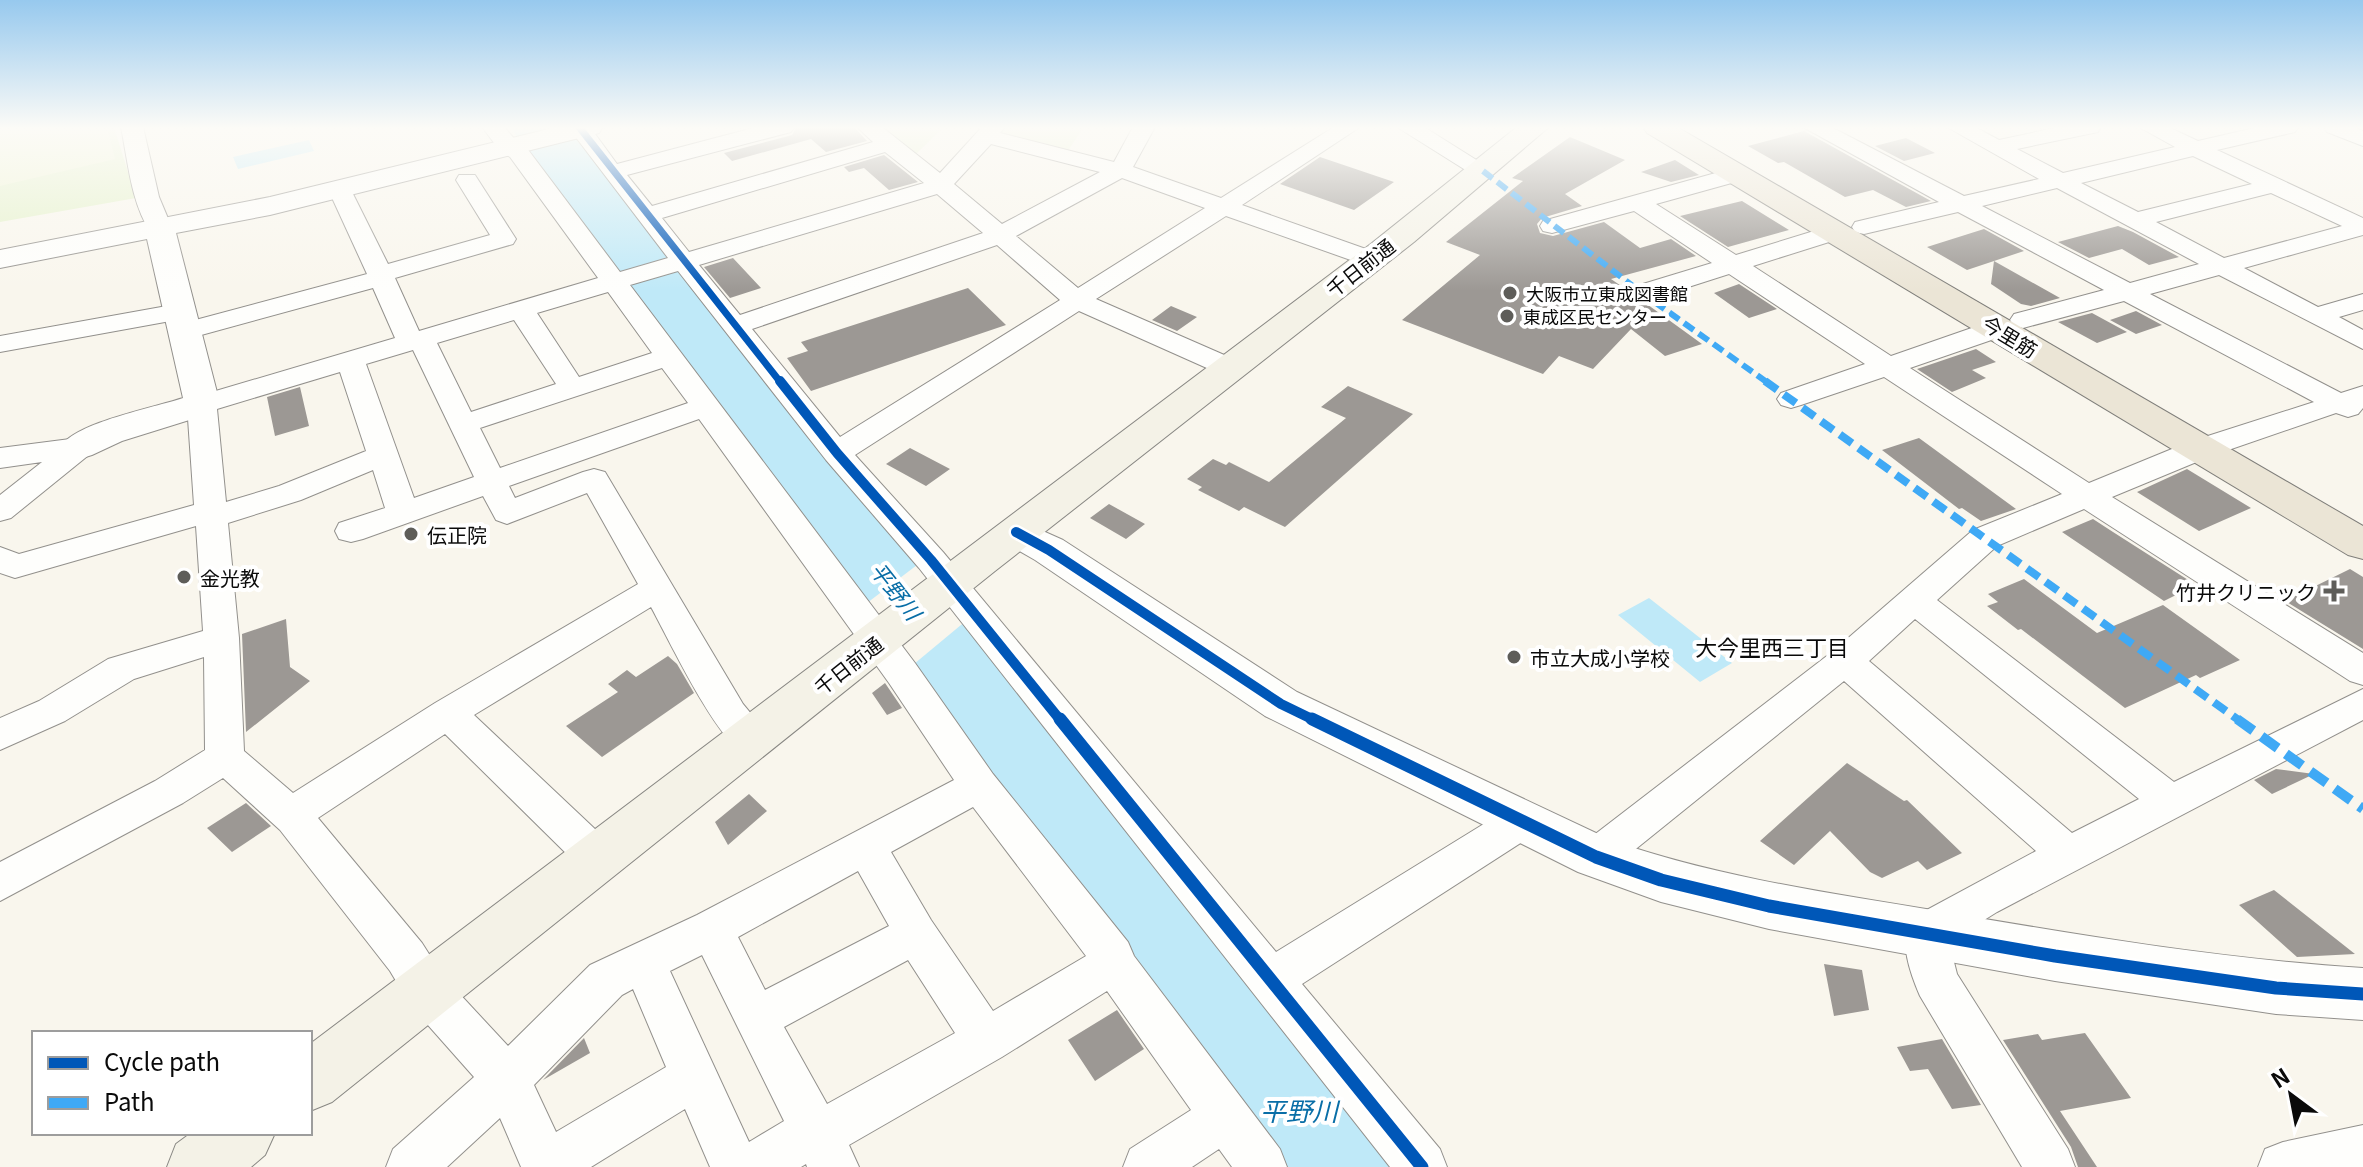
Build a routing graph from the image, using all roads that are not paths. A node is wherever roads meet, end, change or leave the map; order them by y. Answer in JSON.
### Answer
{"nodes":[{"id":1,"x":144,"y":181,"type":"edge"},
{"id":2,"x":366,"y":181,"type":"edge"},
{"id":3,"x":468,"y":181,"type":"edge"},
{"id":4,"x":541,"y":181,"type":"edge"},
{"id":5,"x":621,"y":181,"type":"edge"},
{"id":6,"x":761,"y":181,"type":"edge"},
{"id":7,"x":936,"y":181,"type":"edge"},
{"id":8,"x":944,"y":181,"type":"edge"},
{"id":9,"x":1099,"y":181,"type":"edge"},
{"id":10,"x":1153,"y":181,"type":"edge"},
{"id":11,"x":1261,"y":181,"type":"edge"},
{"id":12,"x":1470,"y":181,"type":"edge"},
{"id":13,"x":1712,"y":181,"type":"edge"},
{"id":14,"x":1753,"y":181,"type":"edge"},
{"id":15,"x":1776,"y":181,"type":"edge"},
{"id":16,"x":1919,"y":181,"type":"edge"},
{"id":17,"x":2053,"y":181,"type":"edge"},
{"id":18,"x":2062,"y":181,"type":"edge"},
{"id":19,"x":2266,"y":181,"type":"edge"},
{"id":20,"x":941,"y":185,"type":"junction"},
{"id":21,"x":2274,"y":185,"type":"junction"},
{"id":22,"x":340,"y":189,"type":"junction"},
{"id":23,"x":1638,"y":203,"type":"junction"},
{"id":24,"x":1961,"y":203,"type":"junction"},
{"id":25,"x":1224,"y":206,"type":"junction"},
{"id":26,"x":647,"y":215,"type":"junction"},
{"id":27,"x":2136,"y":220,"type":"junction"},
{"id":28,"x":1552,"y":226,"type":"dead end"},
{"id":29,"x":160,"y":228,"type":"junction"},
{"id":30,"x":2363,"y":228,"type":"edge"},
{"id":31,"x":1850,"y":229,"type":"junction"},
{"id":32,"x":999,"y":236,"type":"junction"},
{"id":33,"x":0,"y":259,"type":"edge"},
{"id":34,"x":1371,"y":259,"type":"junction"},
{"id":35,"x":682,"y":263,"type":"junction"},
{"id":36,"x":1732,"y":265,"type":"junction"},
{"id":37,"x":2222,"y":266,"type":"junction"},
{"id":38,"x":382,"y":276,"type":"junction"},
{"id":39,"x":618,"y":282,"type":"junction"},
{"id":40,"x":2127,"y":291,"type":"junction"},
{"id":41,"x":1642,"y":293,"type":"dead end"},
{"id":42,"x":1076,"y":300,"type":"junction"},
{"id":43,"x":2363,"y":302,"type":"edge"},
{"id":44,"x":522,"y":311,"type":"junction"},
{"id":45,"x":2315,"y":316,"type":"junction"},
{"id":46,"x":181,"y":322,"type":"junction"},
{"id":47,"x":2010,"y":324,"type":"junction"},
{"id":48,"x":736,"y":325,"type":"junction"},
{"id":49,"x":416,"y":341,"type":"junction"},
{"id":50,"x":2363,"y":341,"type":"edge"},
{"id":51,"x":0,"y":344,"type":"edge"},
{"id":52,"x":668,"y":357,"type":"junction"},
{"id":53,"x":350,"y":360,"type":"junction"},
{"id":54,"x":1886,"y":365,"type":"junction"},
{"id":55,"x":1228,"y":367,"type":"junction"},
{"id":56,"x":573,"y":389,"type":"junction"},
{"id":57,"x":1791,"y":399,"type":"dead end"},
{"id":58,"x":202,"y":404,"type":"junction"},
{"id":59,"x":2354,"y":404,"type":"edge"},
{"id":60,"x":704,"y":407,"type":"junction"},
{"id":61,"x":463,"y":424,"type":"junction"},
{"id":62,"x":2214,"y":444,"type":"junction"},
{"id":63,"x":79,"y":447,"type":"junction"},
{"id":64,"x":837,"y":453,"type":"junction"},
{"id":65,"x":383,"y":455,"type":"junction"},
{"id":66,"x":0,"y":458,"type":"edge"},
{"id":67,"x":492,"y":483,"type":"junction"},
{"id":68,"x":2085,"y":495,"type":"junction"},
{"id":69,"x":0,"y":511,"type":"edge"},
{"id":70,"x":403,"y":513,"type":"junction"},
{"id":71,"x":212,"y":514,"type":"junction"},
{"id":72,"x":2363,"y":516,"type":"edge"},
{"id":73,"x":351,"y":531,"type":"dead end"},
{"id":74,"x":1016,"y":532,"type":"junction"},
{"id":75,"x":2363,"y":545,"type":"edge"},
{"id":76,"x":0,"y":558,"type":"edge"},
{"id":77,"x":657,"y":588,"type":"junction"},
{"id":78,"x":947,"y":588,"type":"junction"},
{"id":79,"x":1914,"y":600,"type":"junction"},
{"id":80,"x":221,"y":638,"type":"junction"},
{"id":81,"x":881,"y":640,"type":"junction"},
{"id":82,"x":1845,"y":661,"type":"junction"},
{"id":83,"x":2363,"y":671,"type":"edge"},
{"id":84,"x":2363,"y":703,"type":"edge"},
{"id":85,"x":448,"y":713,"type":"junction"},
{"id":86,"x":0,"y":735,"type":"edge"},
{"id":87,"x":753,"y":739,"type":"junction"},
{"id":88,"x":225,"y":757,"type":"junction"},
{"id":89,"x":979,"y":785,"type":"junction"},
{"id":90,"x":2171,"y":802,"type":"junction"},
{"id":91,"x":294,"y":818,"type":"junction"},
{"id":92,"x":1522,"y":821,"type":"junction"},
{"id":93,"x":865,"y":845,"type":"junction"},
{"id":94,"x":2068,"y":854,"type":"junction"},
{"id":95,"x":1596,"y":857,"type":"junction"},
{"id":96,"x":598,"y":858,"type":"junction"},
{"id":97,"x":0,"y":883,"type":"edge"},
{"id":98,"x":712,"y":929,"type":"junction"},
{"id":99,"x":1925,"y":933,"type":"junction"},
{"id":100,"x":916,"y":934,"type":"junction"},
{"id":101,"x":644,"y":963,"type":"junction"},
{"id":102,"x":1113,"y":963,"type":"junction"},
{"id":103,"x":1269,"y":981,"type":"junction"},
{"id":104,"x":427,"y":991,"type":"junction"},
{"id":105,"x":2363,"y":994,"type":"edge"},
{"id":106,"x":755,"y":1019,"type":"junction"},
{"id":107,"x":986,"y":1041,"type":"junction"},
{"id":108,"x":695,"y":1076,"type":"junction"},
{"id":109,"x":312,"y":1079,"type":"edge"},
{"id":110,"x":507,"y":1079,"type":"junction"},
{"id":111,"x":1224,"y":1117,"type":"junction"},
{"id":112,"x":240,"y":1135,"type":"edge"},
{"id":113,"x":823,"y":1144,"type":"edge"},
{"id":114,"x":2363,"y":1150,"type":"edge"},
{"id":115,"x":546,"y":1166,"type":"edge"},
{"id":116,"x":199,"y":1167,"type":"edge"},
{"id":117,"x":411,"y":1167,"type":"edge"},
{"id":118,"x":735,"y":1167,"type":"edge"},
{"id":119,"x":756,"y":1167,"type":"edge"},
{"id":120,"x":1148,"y":1167,"type":"edge"},
{"id":121,"x":1262,"y":1167,"type":"edge"},
{"id":122,"x":1422,"y":1167,"type":"edge"},
{"id":123,"x":2050,"y":1167,"type":"edge"},
{"id":124,"x":2283,"y":1167,"type":"edge"}],
"edges":[{"from":1,"to":29,"type":"street"},
{"from":2,"to":22,"type":"street"},
{"from":3,"to":38,"type":"street"},
{"from":4,"to":39,"type":"street"},
{"from":5,"to":26,"type":"street"},
{"from":6,"to":26,"type":"street"},
{"from":7,"to":20,"type":"street"},
{"from":8,"to":20,"type":"street"},
{"from":9,"to":32,"type":"street"},
{"from":10,"to":25,"type":"street"},
{"from":11,"to":25,"type":"street"},
{"from":12,"to":34,"type":"main road","name":"千日前通"},
{"from":13,"to":23,"type":"street"},
{"from":14,"to":31,"type":"main road","name":"今里筋"},
{"from":15,"to":31,"type":"main road","name":"今里筋"},
{"from":16,"to":24,"type":"street"},
{"from":17,"to":24,"type":"street"},
{"from":18,"to":27,"type":"street"},
{"from":19,"to":21,"type":"street"},
{"from":20,"to":32,"type":"street"},
{"from":20,"to":35,"type":"street"},
{"from":21,"to":27,"type":"street"},
{"from":21,"to":30,"type":"street"},
{"from":22,"to":29,"type":"street"},
{"from":22,"to":38,"type":"street"},
{"from":23,"to":28,"type":"street"},
{"from":23,"to":36,"type":"street"},
{"from":24,"to":31,"type":"street"},
{"from":24,"to":40,"type":"street"},
{"from":25,"to":34,"type":"street"},
{"from":25,"to":42,"type":"street"},
{"from":26,"to":35,"type":"street"},
{"from":27,"to":37,"type":"street"},
{"from":29,"to":33,"type":"street"},
{"from":29,"to":46,"type":"street"},
{"from":30,"to":37,"type":"street"},
{"from":31,"to":36,"type":"street"},
{"from":31,"to":47,"type":"main road","name":"今里筋"},
{"from":32,"to":42,"type":"street"},
{"from":32,"to":48,"type":"street"},
{"from":34,"to":55,"type":"main road","name":"千日前通"},
{"from":35,"to":39,"type":"street"},
{"from":35,"to":48,"type":"street"},
{"from":36,"to":41,"type":"street"},
{"from":36,"to":54,"type":"street"},
{"from":37,"to":40,"type":"street"},
{"from":37,"to":45,"type":"street"},
{"from":38,"to":46,"type":"street"},
{"from":38,"to":49,"type":"street"},
{"from":39,"to":44,"type":"street"},
{"from":39,"to":52,"type":"street"},
{"from":40,"to":47,"type":"street"},
{"from":40,"to":59,"type":"street"},
{"from":42,"to":55,"type":"street"},
{"from":42,"to":64,"type":"street"},
{"from":43,"to":45,"type":"street"},
{"from":44,"to":49,"type":"street"},
{"from":44,"to":56,"type":"street"},
{"from":45,"to":50,"type":"street"},
{"from":46,"to":51,"type":"street"},
{"from":46,"to":58,"type":"street"},
{"from":47,"to":54,"type":"street"},
{"from":47,"to":62,"type":"main road","name":"今里筋"},
{"from":48,"to":64,"type":"street"},
{"from":49,"to":53,"type":"street"},
{"from":49,"to":61,"type":"street"},
{"from":52,"to":56,"type":"street"},
{"from":52,"to":60,"type":"street"},
{"from":53,"to":58,"type":"street"},
{"from":53,"to":65,"type":"street"},
{"from":54,"to":57,"type":"street"},
{"from":54,"to":68,"type":"street"},
{"from":55,"to":74,"type":"main road","name":"千日前通"},
{"from":56,"to":61,"type":"street"},
{"from":58,"to":63,"type":"street"},
{"from":58,"to":71,"type":"street"},
{"from":59,"to":62,"type":"street"},
{"from":60,"to":67,"type":"street"},
{"from":60,"to":81,"type":"street"},
{"from":61,"to":67,"type":"street"},
{"from":62,"to":68,"type":"street"},
{"from":62,"to":72,"type":"main road","name":"今里筋"},
{"from":62,"to":75,"type":"main road","name":"今里筋"},
{"from":63,"to":66,"type":"street"},
{"from":63,"to":69,"type":"street"},
{"from":64,"to":78,"type":"street"},
{"from":65,"to":70,"type":"street"},
{"from":65,"to":71,"type":"street"},
{"from":67,"to":70,"type":"street"},
{"from":67,"to":77,"type":"street"},
{"from":68,"to":79,"type":"street"},
{"from":68,"to":83,"type":"street"},
{"from":70,"to":73,"type":"street"},
{"from":71,"to":76,"type":"street"},
{"from":71,"to":80,"type":"street"},
{"from":74,"to":78,"type":"main road","name":"千日前通"},
{"from":74,"to":92,"type":"street"},
{"from":77,"to":85,"type":"street"},
{"from":77,"to":87,"type":"street"},
{"from":78,"to":81,"type":"main road","name":"千日前通"},
{"from":78,"to":103,"type":"street"},
{"from":79,"to":82,"type":"street"},
{"from":79,"to":90,"type":"street"},
{"from":80,"to":86,"type":"street"},
{"from":80,"to":88,"type":"street"},
{"from":81,"to":87,"type":"main road","name":"千日前通"},
{"from":81,"to":89,"type":"street"},
{"from":82,"to":94,"type":"street"},
{"from":82,"to":95,"type":"street"},
{"from":84,"to":90,"type":"street"},
{"from":85,"to":91,"type":"street"},
{"from":85,"to":96,"type":"street"},
{"from":87,"to":96,"type":"main road","name":"千日前通"},
{"from":88,"to":91,"type":"street"},
{"from":88,"to":97,"type":"street"},
{"from":89,"to":93,"type":"street"},
{"from":89,"to":102,"type":"street"},
{"from":90,"to":94,"type":"street"},
{"from":91,"to":104,"type":"street"},
{"from":92,"to":95,"type":"street"},
{"from":92,"to":103,"type":"street"},
{"from":93,"to":98,"type":"street"},
{"from":93,"to":100,"type":"street"},
{"from":94,"to":99,"type":"street"},
{"from":95,"to":99,"type":"street"},
{"from":96,"to":104,"type":"main road","name":"千日前通"},
{"from":98,"to":101,"type":"street"},
{"from":98,"to":106,"type":"street"},
{"from":99,"to":105,"type":"street"},
{"from":99,"to":123,"type":"street"},
{"from":100,"to":106,"type":"street"},
{"from":100,"to":107,"type":"street"},
{"from":101,"to":108,"type":"street"},
{"from":101,"to":110,"type":"street"},
{"from":102,"to":107,"type":"street"},
{"from":102,"to":111,"type":"street"},
{"from":103,"to":122,"type":"street"},
{"from":104,"to":109,"type":"main road","name":"千日前通"},
{"from":104,"to":110,"type":"street"},
{"from":106,"to":113,"type":"street"},
{"from":107,"to":113,"type":"street"},
{"from":108,"to":115,"type":"street"},
{"from":108,"to":118,"type":"street"},
{"from":110,"to":115,"type":"street"},
{"from":110,"to":117,"type":"street"},
{"from":111,"to":120,"type":"street"},
{"from":111,"to":121,"type":"street"},
{"from":112,"to":116,"type":"main road"},
{"from":113,"to":119,"type":"street"},
{"from":114,"to":124,"type":"street"}]}
